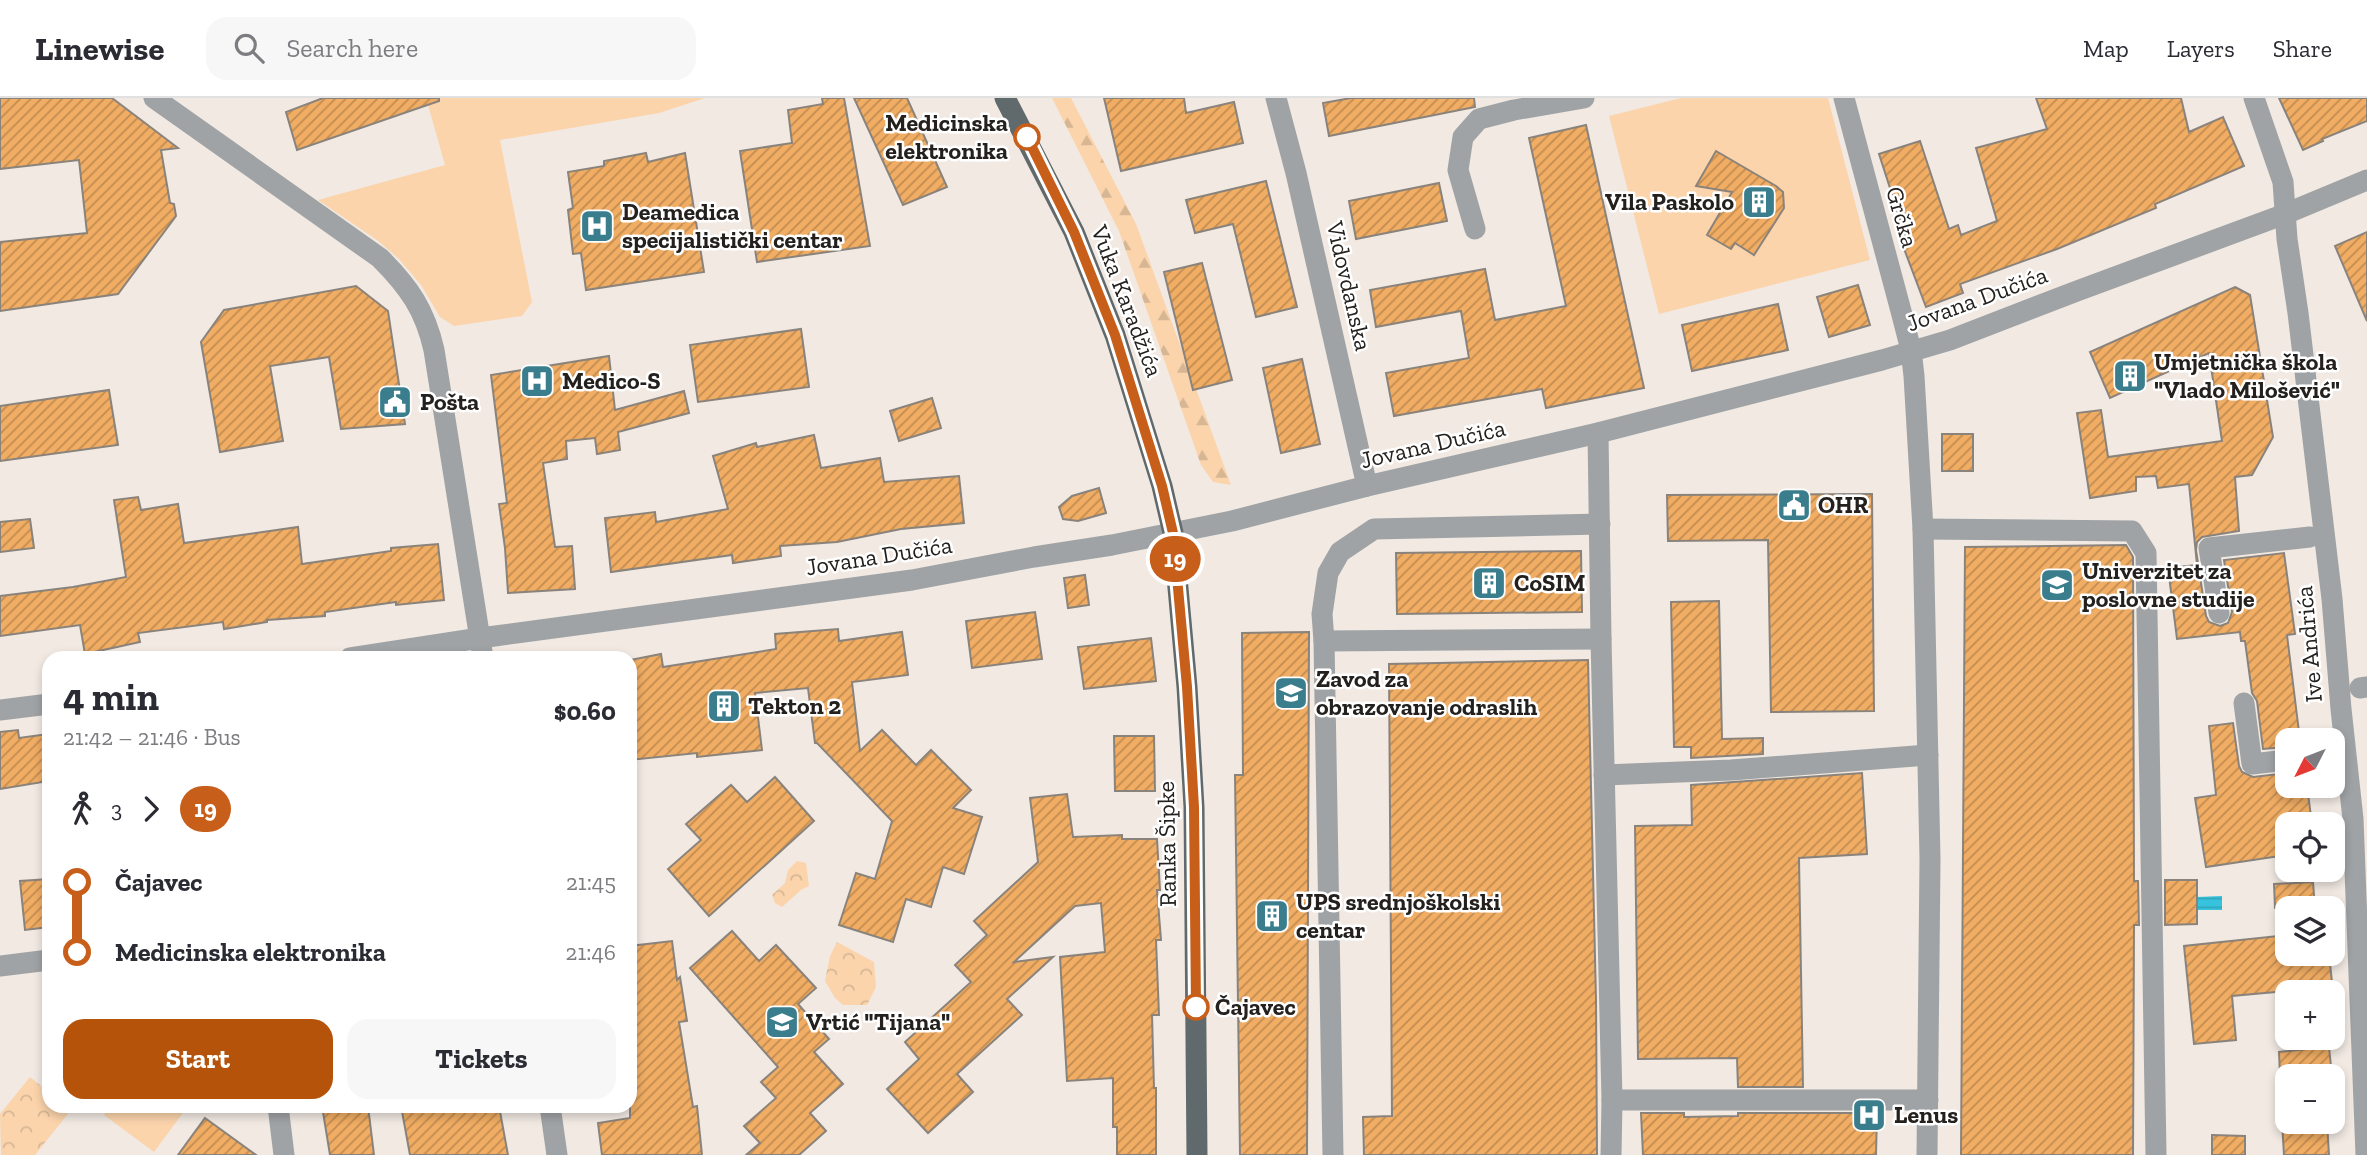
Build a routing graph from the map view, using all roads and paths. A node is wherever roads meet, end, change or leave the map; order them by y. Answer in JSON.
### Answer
{"nodes":[{"id":1,"x":1005,"y":98,"type":"edge"},
{"id":2,"x":1276,"y":98,"type":"edge"},
{"id":3,"x":1584,"y":98,"type":"edge"},
{"id":4,"x":1844,"y":98,"type":"edge"},
{"id":5,"x":2254,"y":98,"type":"edge"},
{"id":6,"x":162,"y":101,"type":"edge"},
{"id":7,"x":2367,"y":180,"type":"edge"},
{"id":8,"x":2285,"y":214,"type":"junction"},
{"id":9,"x":1475,"y":229,"type":"dead end"},
{"id":10,"x":1911,"y":350,"type":"junction"},
{"id":11,"x":1598,"y":433,"type":"junction"},
{"id":12,"x":1367,"y":486,"type":"junction"},
{"id":13,"x":1600,"y":524,"type":"junction"},
{"id":14,"x":1923,"y":529,"type":"junction"},
{"id":15,"x":1173,"y":533,"type":"junction"},
{"id":16,"x":2310,"y":537,"type":"dead end"},
{"id":17,"x":2219,"y":613,"type":"dead end"},
{"id":18,"x":1601,"y":639,"type":"junction"},
{"id":19,"x":1324,"y":641,"type":"junction"},
{"id":20,"x":481,"y":648,"type":"edge"},
{"id":21,"x":442,"y":651,"type":"edge"},
{"id":22,"x":2244,"y":703,"type":"dead end"},
{"id":23,"x":42,"y":705,"type":"edge"},
{"id":24,"x":0,"y":710,"type":"edge"},
{"id":25,"x":1928,"y":755,"type":"junction"},
{"id":26,"x":2275,"y":761,"type":"edge"},
{"id":27,"x":1604,"y":775,"type":"junction"},
{"id":28,"x":2360,"y":818,"type":"edge"},
{"id":29,"x":42,"y":961,"type":"edge"},
{"id":30,"x":0,"y":966,"type":"edge"},
{"id":31,"x":1612,"y":1100,"type":"junction"},
{"id":32,"x":1928,"y":1100,"type":"junction"},
{"id":33,"x":279,"y":1113,"type":"edge"},
{"id":34,"x":551,"y":1113,"type":"edge"},
{"id":35,"x":284,"y":1155,"type":"edge"},
{"id":36,"x":557,"y":1155,"type":"edge"},
{"id":37,"x":1197,"y":1155,"type":"edge"},
{"id":38,"x":1333,"y":1155,"type":"edge"},
{"id":39,"x":1611,"y":1155,"type":"edge"},
{"id":40,"x":1927,"y":1155,"type":"edge"},
{"id":41,"x":2156,"y":1155,"type":"edge"},
{"id":42,"x":2366,"y":1155,"type":"edge"}],
"edges":[{"from":1,"to":15,"type":"main road","name":"Vuka Karadžića"},
{"from":2,"to":12,"type":"street","name":"Vidovdanska"},
{"from":3,"to":9,"type":"street"},
{"from":4,"to":10,"type":"street","name":"Grčka"},
{"from":5,"to":8,"type":"street","name":"Ive Andrića"},
{"from":6,"to":20,"type":"street"},
{"from":7,"to":8,"type":"street","name":"Jovana Dučića"},
{"from":8,"to":10,"type":"street","name":"Jovana Dučića"},
{"from":8,"to":28,"type":"street","name":"Ive Andrića"},
{"from":10,"to":11,"type":"street","name":"Jovana Dučića"},
{"from":10,"to":14,"type":"street","name":"Grčka"},
{"from":11,"to":12,"type":"street","name":"Jovana Dučića"},
{"from":11,"to":13,"type":"street"},
{"from":12,"to":15,"type":"street","name":"Jovana Dučića"},
{"from":13,"to":18,"type":"street"},
{"from":13,"to":19,"type":"street"},
{"from":14,"to":25,"type":"street","name":"Grčka"},
{"from":14,"to":41,"type":"street"},
{"from":15,"to":20,"type":"street","name":"Jovana Dučića"},
{"from":15,"to":37,"type":"main road","name":"Ranka Šipke"},
{"from":16,"to":17,"type":"street"},
{"from":18,"to":19,"type":"street"},
{"from":18,"to":27,"type":"street"},
{"from":19,"to":38,"type":"street"},
{"from":20,"to":21,"type":"street","name":"Jovana Dučića"},
{"from":22,"to":26,"type":"street"},
{"from":23,"to":24,"type":"street"},
{"from":25,"to":27,"type":"street"},
{"from":25,"to":32,"type":"street","name":"Grčka"},
{"from":27,"to":31,"type":"street"},
{"from":28,"to":42,"type":"street","name":"Ive Andrića"},
{"from":29,"to":30,"type":"street"},
{"from":31,"to":32,"type":"street"},
{"from":31,"to":39,"type":"street"},
{"from":32,"to":40,"type":"street","name":"Grčka"},
{"from":33,"to":35,"type":"street"},
{"from":34,"to":36,"type":"street"}]}
